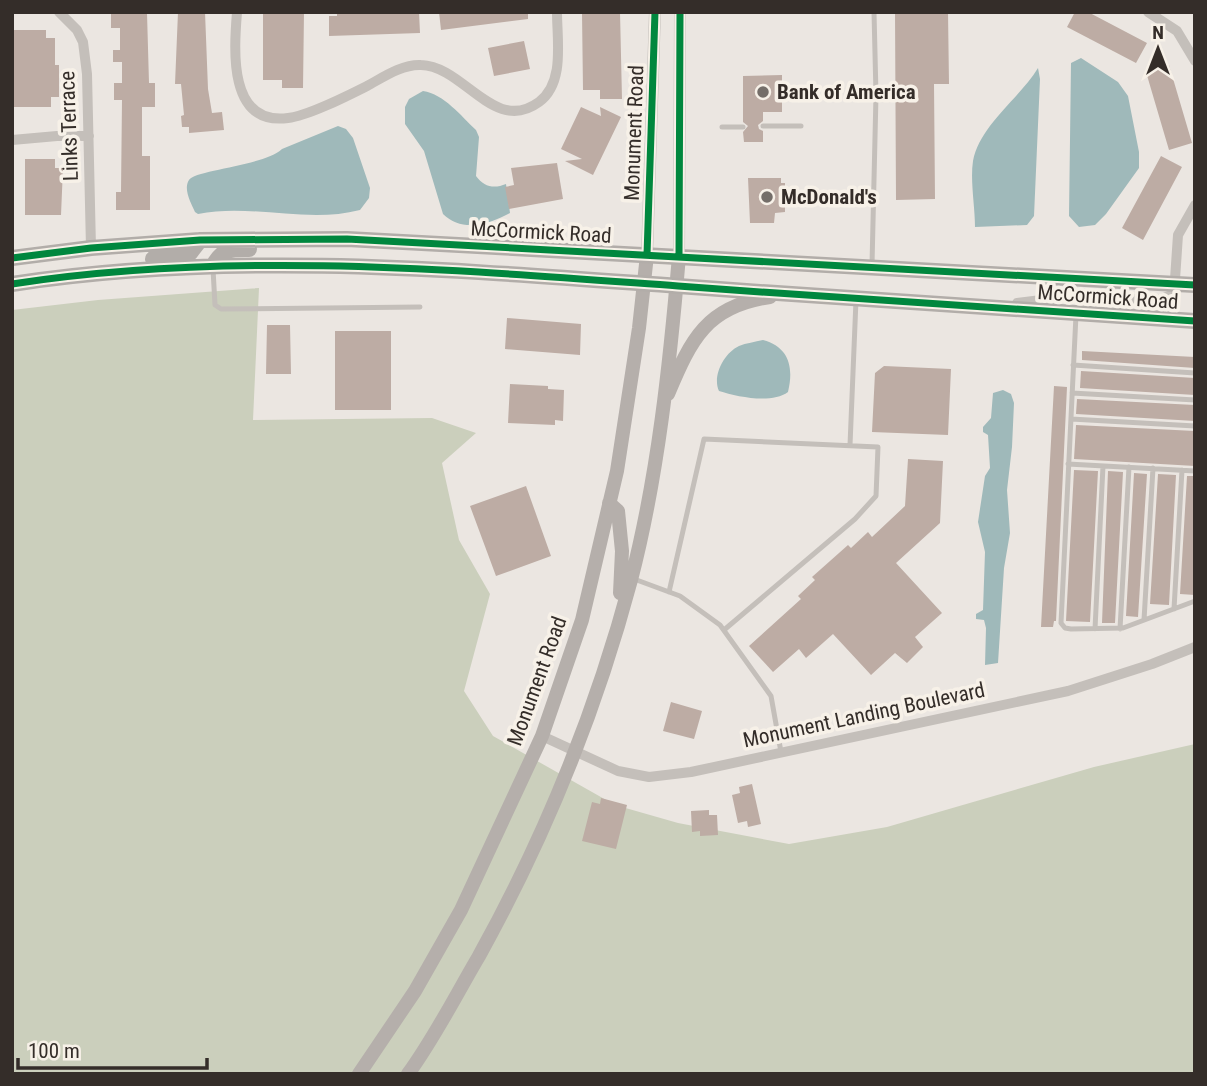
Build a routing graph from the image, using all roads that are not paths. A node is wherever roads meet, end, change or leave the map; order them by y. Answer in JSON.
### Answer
{"nodes":[{"id":1,"x":59,"y":12,"type":"edge"},
{"id":2,"x":237,"y":12,"type":"edge"},
{"id":3,"x":557,"y":12,"type":"edge"},
{"id":4,"x":655,"y":12,"type":"edge"},
{"id":5,"x":680,"y":12,"type":"edge"},
{"id":6,"x":874,"y":12,"type":"edge"},
{"id":7,"x":1148,"y":12,"type":"edge"},
{"id":8,"x":1195,"y":61,"type":"edge"},
{"id":9,"x":763,"y":126,"type":"dead end"},
{"id":10,"x":801,"y":126,"type":"dead end"},
{"id":11,"x":722,"y":127,"type":"dead end"},
{"id":12,"x":743,"y":127,"type":"dead end"},
{"id":13,"x":89,"y":136,"type":"junction"},
{"id":14,"x":12,"y":140,"type":"edge"},
{"id":15,"x":1195,"y":205,"type":"edge"},
{"id":16,"x":200,"y":240,"type":"junction"},
{"id":17,"x":358,"y":240,"type":"junction"},
{"id":18,"x":92,"y":248,"type":"junction"},
{"id":19,"x":647,"y":255,"type":"junction"},
{"id":20,"x":679,"y":256,"type":"junction"},
{"id":21,"x":12,"y":258,"type":"edge"},
{"id":22,"x":213,"y":266,"type":"junction"},
{"id":23,"x":872,"y":268,"type":"junction"},
{"id":24,"x":48,"y":279,"type":"junction"},
{"id":25,"x":643,"y":283,"type":"junction"},
{"id":26,"x":12,"y":284,"type":"edge"},
{"id":27,"x":1175,"y":284,"type":"junction"},
{"id":28,"x":1195,"y":285,"type":"edge"},
{"id":29,"x":677,"y":286,"type":"junction"},
{"id":30,"x":792,"y":293,"type":"junction"},
{"id":31,"x":856,"y":297,"type":"junction"},
{"id":32,"x":996,"y":306,"type":"junction"},
{"id":33,"x":420,"y":307,"type":"dead end"},
{"id":34,"x":1077,"y":312,"type":"junction"},
{"id":35,"x":1195,"y":321,"type":"edge"},
{"id":36,"x":1073,"y":365,"type":"junction"},
{"id":37,"x":1195,"y":373,"type":"edge"},
{"id":38,"x":1072,"y":393,"type":"junction"},
{"id":39,"x":1195,"y":400,"type":"edge"},
{"id":40,"x":661,"y":411,"type":"junction"},
{"id":41,"x":1071,"y":419,"type":"junction"},
{"id":42,"x":1195,"y":426,"type":"edge"},
{"id":43,"x":850,"y":445,"type":"junction"},
{"id":44,"x":1068,"y":464,"type":"junction"},
{"id":45,"x":1103,"y":466,"type":"junction"},
{"id":46,"x":1129,"y":467,"type":"junction"},
{"id":47,"x":1153,"y":468,"type":"junction"},
{"id":48,"x":1182,"y":470,"type":"junction"},
{"id":49,"x":1195,"y":471,"type":"edge"},
{"id":50,"x":609,"y":503,"type":"junction"},
{"id":51,"x":631,"y":578,"type":"junction"},
{"id":52,"x":670,"y":592,"type":"junction"},
{"id":53,"x":1195,"y":601,"type":"edge"},
{"id":54,"x":1174,"y":609,"type":"junction"},
{"id":55,"x":1144,"y":620,"type":"junction"},
{"id":56,"x":617,"y":629,"type":"junction"},
{"id":57,"x":1095,"y":629,"type":"junction"},
{"id":58,"x":1120,"y":629,"type":"junction"},
{"id":59,"x":724,"y":631,"type":"junction"},
{"id":60,"x":1195,"y":647,"type":"edge"},
{"id":61,"x":542,"y":736,"type":"junction"},
{"id":62,"x":576,"y":752,"type":"junction"},
{"id":63,"x":781,"y":752,"type":"junction"},
{"id":64,"x":359,"y":1074,"type":"edge"},
{"id":65,"x":408,"y":1074,"type":"edge"}],
"edges":[{"from":1,"to":13,"type":"street","name":"Links Terrace"},
{"from":2,"to":3,"type":"street"},
{"from":4,"to":19,"type":"street","name":"Monument Road"},
{"from":5,"to":20,"type":"street","name":"Monument Road"},
{"from":6,"to":23,"type":"lane"},
{"from":7,"to":8,"type":"street"},
{"from":9,"to":10,"type":"lane"},
{"from":11,"to":12,"type":"lane"},
{"from":13,"to":14,"type":"street"},
{"from":13,"to":18,"type":"street","name":"Links Terrace"},
{"from":15,"to":27,"type":"street"},
{"from":16,"to":17,"type":"main road","name":"McCormick Road"},
{"from":16,"to":18,"type":"main road","name":"McCormick Road"},
{"from":16,"to":24,"type":"main road"},
{"from":17,"to":19,"type":"main road","name":"McCormick Road"},
{"from":17,"to":22,"type":"main road"},
{"from":18,"to":21,"type":"main road","name":"McCormick Road"},
{"from":19,"to":20,"type":"main road","name":"McCormick Road"},
{"from":19,"to":25,"type":"main road","name":"Monument Road"},
{"from":20,"to":23,"type":"main road","name":"McCormick Road"},
{"from":20,"to":29,"type":"main road","name":"Monument Road"},
{"from":22,"to":24,"type":"main road","name":"McCormick Road"},
{"from":22,"to":25,"type":"main road","name":"McCormick Road"},
{"from":22,"to":33,"type":"lane"},
{"from":23,"to":27,"type":"main road","name":"McCormick Road"},
{"from":24,"to":26,"type":"main road","name":"McCormick Road"},
{"from":25,"to":29,"type":"main road","name":"McCormick Road"},
{"from":25,"to":50,"type":"main road","name":"Monument Road"},
{"from":27,"to":28,"type":"main road","name":"McCormick Road"},
{"from":27,"to":32,"type":"street"},
{"from":29,"to":30,"type":"main road","name":"McCormick Road"},
{"from":29,"to":40,"type":"main road","name":"Monument Road"},
{"from":30,"to":31,"type":"main road","name":"McCormick Road"},
{"from":30,"to":40,"type":"main road"},
{"from":31,"to":32,"type":"main road","name":"McCormick Road"},
{"from":31,"to":43,"type":"lane"},
{"from":32,"to":34,"type":"main road","name":"McCormick Road"},
{"from":34,"to":35,"type":"main road","name":"McCormick Road"},
{"from":34,"to":36,"type":"lane"},
{"from":36,"to":37,"type":"lane"},
{"from":36,"to":38,"type":"lane"},
{"from":38,"to":39,"type":"lane"},
{"from":38,"to":41,"type":"lane"},
{"from":40,"to":51,"type":"main road","name":"Monument Road"},
{"from":41,"to":42,"type":"lane"},
{"from":41,"to":44,"type":"lane"},
{"from":43,"to":52,"type":"lane"},
{"from":43,"to":59,"type":"lane"},
{"from":44,"to":45,"type":"lane"},
{"from":44,"to":57,"type":"lane"},
{"from":45,"to":46,"type":"lane"},
{"from":45,"to":57,"type":"lane"},
{"from":46,"to":47,"type":"lane"},
{"from":46,"to":58,"type":"lane"},
{"from":47,"to":48,"type":"lane"},
{"from":47,"to":55,"type":"lane"},
{"from":48,"to":49,"type":"lane"},
{"from":48,"to":54,"type":"lane"},
{"from":50,"to":56,"type":"main road"},
{"from":50,"to":61,"type":"main road","name":"Monument Road"},
{"from":51,"to":52,"type":"lane"},
{"from":51,"to":56,"type":"main road","name":"Monument Road"},
{"from":52,"to":59,"type":"lane"},
{"from":53,"to":54,"type":"lane"},
{"from":54,"to":55,"type":"lane"},
{"from":55,"to":58,"type":"lane"},
{"from":56,"to":62,"type":"main road","name":"Monument Road"},
{"from":57,"to":58,"type":"lane"},
{"from":59,"to":63,"type":"lane"},
{"from":60,"to":63,"type":"street","name":"Monument Landing Boulevard"},
{"from":61,"to":62,"type":"street","name":"Monument Landing Boulevard"},
{"from":61,"to":64,"type":"main road","name":"Monument Road"},
{"from":62,"to":63,"type":"street","name":"Monument Landing Boulevard"},
{"from":62,"to":65,"type":"main road","name":"Monument Road"}]}
